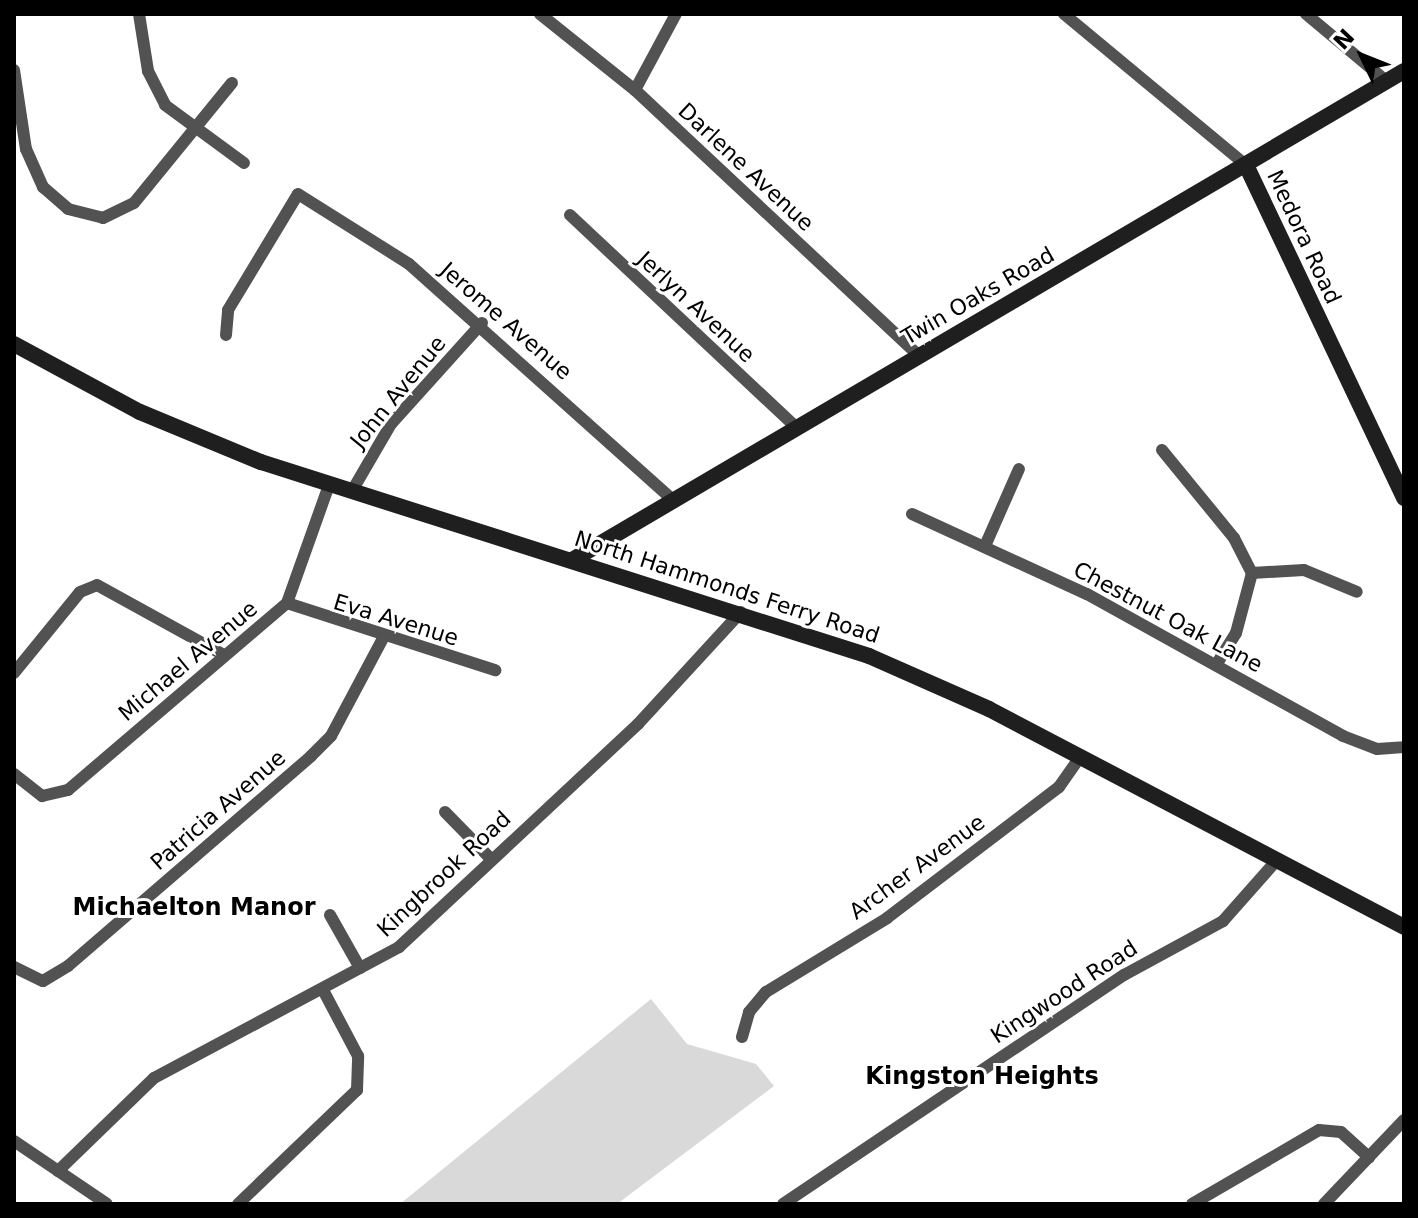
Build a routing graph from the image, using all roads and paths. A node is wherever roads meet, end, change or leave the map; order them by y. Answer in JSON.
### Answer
{"nodes":[{"id":1,"x":139,"y":14,"type":"edge"},
{"id":2,"x":540,"y":14,"type":"edge"},
{"id":3,"x":676,"y":14,"type":"edge"},
{"id":4,"x":1064,"y":14,"type":"edge"},
{"id":5,"x":1306,"y":14,"type":"edge"},
{"id":6,"x":14,"y":70,"type":"edge"},
{"id":7,"x":1404,"y":71,"type":"edge"},
{"id":8,"x":1386,"y":81,"type":"junction"},
{"id":9,"x":232,"y":83,"type":"dead end"},
{"id":10,"x":635,"y":90,"type":"junction"},
{"id":11,"x":192,"y":131,"type":"junction"},
{"id":12,"x":244,"y":163,"type":"dead end"},
{"id":13,"x":1246,"y":165,"type":"junction"},
{"id":14,"x":570,"y":215,"type":"dead end"},
{"id":15,"x":482,"y":323,"type":"junction"},
{"id":16,"x":226,"y":335,"type":"dead end"},
{"id":17,"x":14,"y":344,"type":"edge"},
{"id":18,"x":919,"y":356,"type":"junction"},
{"id":19,"x":796,"y":427,"type":"junction"},
{"id":20,"x":1162,"y":450,"type":"dead end"},
{"id":21,"x":1019,"y":469,"type":"dead end"},
{"id":22,"x":329,"y":485,"type":"junction"},
{"id":23,"x":352,"y":491,"type":"junction"},
{"id":24,"x":1404,"y":498,"type":"edge"},
{"id":25,"x":672,"y":499,"type":"junction"},
{"id":26,"x":912,"y":514,"type":"dead end"},
{"id":27,"x":985,"y":546,"type":"junction"},
{"id":28,"x":574,"y":559,"type":"junction"},
{"id":29,"x":1252,"y":573,"type":"junction"},
{"id":30,"x":1357,"y":592,"type":"dead end"},
{"id":31,"x":287,"y":603,"type":"junction"},
{"id":32,"x":741,"y":612,"type":"junction"},
{"id":33,"x":383,"y":638,"type":"junction"},
{"id":34,"x":224,"y":655,"type":"junction"},
{"id":35,"x":1216,"y":665,"type":"junction"},
{"id":36,"x":495,"y":670,"type":"dead end"},
{"id":37,"x":14,"y":673,"type":"edge"},
{"id":38,"x":1404,"y":747,"type":"edge"},
{"id":39,"x":1081,"y":756,"type":"junction"},
{"id":40,"x":14,"y":774,"type":"edge"},
{"id":41,"x":445,"y":812,"type":"dead end"},
{"id":42,"x":490,"y":858,"type":"junction"},
{"id":43,"x":1277,"y":860,"type":"junction"},
{"id":44,"x":330,"y":915,"type":"dead end"},
{"id":45,"x":1404,"y":927,"type":"edge"},
{"id":46,"x":14,"y":967,"type":"edge"},
{"id":47,"x":360,"y":968,"type":"junction"},
{"id":48,"x":323,"y":990,"type":"junction"},
{"id":49,"x":742,"y":1037,"type":"dead end"},
{"id":50,"x":1404,"y":1120,"type":"edge"},
{"id":51,"x":14,"y":1141,"type":"edge"},
{"id":52,"x":1369,"y":1157,"type":"junction"},
{"id":53,"x":58,"y":1171,"type":"junction"},
{"id":54,"x":107,"y":1204,"type":"edge"},
{"id":55,"x":238,"y":1204,"type":"edge"},
{"id":56,"x":783,"y":1204,"type":"edge"},
{"id":57,"x":1192,"y":1204,"type":"edge"},
{"id":58,"x":1324,"y":1204,"type":"edge"}],
"edges":[{"from":1,"to":11,"type":"street"},
{"from":2,"to":10,"type":"street","name":"Darlene Avenue"},
{"from":3,"to":10,"type":"street"},
{"from":4,"to":13,"type":"street","name":"Medora Road"},
{"from":5,"to":8,"type":"street"},
{"from":6,"to":11,"type":"street"},
{"from":7,"to":8,"type":"street","name":"Twin Oaks Road"},
{"from":8,"to":13,"type":"street","name":"Twin Oaks Road"},
{"from":9,"to":11,"type":"street"},
{"from":10,"to":18,"type":"street","name":"Darlene Avenue"},
{"from":11,"to":12,"type":"street"},
{"from":13,"to":18,"type":"street","name":"Twin Oaks Road"},
{"from":13,"to":24,"type":"street","name":"Medora Road"},
{"from":14,"to":19,"type":"street","name":"Jerlyn Avenue"},
{"from":15,"to":16,"type":"street","name":"Jerome Avenue"},
{"from":15,"to":23,"type":"street","name":"John Avenue"},
{"from":15,"to":25,"type":"street","name":"Jerome Avenue"},
{"from":17,"to":22,"type":"street","name":"North Hammonds Ferry Road"},
{"from":18,"to":19,"type":"street","name":"Twin Oaks Road"},
{"from":19,"to":25,"type":"street","name":"Twin Oaks Road"},
{"from":20,"to":29,"type":"street"},
{"from":21,"to":27,"type":"street"},
{"from":22,"to":23,"type":"street","name":"North Hammonds Ferry Road"},
{"from":22,"to":31,"type":"street","name":"Michael Avenue"},
{"from":23,"to":28,"type":"street","name":"North Hammonds Ferry Road"},
{"from":25,"to":28,"type":"street","name":"Twin Oaks Road"},
{"from":26,"to":27,"type":"street","name":"Chestnut Oak Lane"},
{"from":27,"to":35,"type":"street","name":"Chestnut Oak Lane"},
{"from":28,"to":32,"type":"street","name":"North Hammonds Ferry Road"},
{"from":29,"to":30,"type":"street"},
{"from":29,"to":35,"type":"street"},
{"from":31,"to":33,"type":"street","name":"Eva Avenue"},
{"from":31,"to":34,"type":"street","name":"Michael Avenue"},
{"from":32,"to":39,"type":"street","name":"North Hammonds Ferry Road"},
{"from":32,"to":42,"type":"street","name":"Kingbrook Road"},
{"from":33,"to":36,"type":"street","name":"Eva Avenue"},
{"from":33,"to":46,"type":"street","name":"Patricia Avenue"},
{"from":34,"to":37,"type":"street"},
{"from":34,"to":40,"type":"street","name":"Michael Avenue"},
{"from":35,"to":38,"type":"street","name":"Chestnut Oak Lane"},
{"from":39,"to":43,"type":"street","name":"North Hammonds Ferry Road"},
{"from":39,"to":49,"type":"street","name":"Archer Avenue"},
{"from":41,"to":42,"type":"street"},
{"from":42,"to":47,"type":"street","name":"Kingbrook Road"},
{"from":43,"to":45,"type":"street","name":"North Hammonds Ferry Road"},
{"from":43,"to":56,"type":"street","name":"Kingwood Road"},
{"from":44,"to":47,"type":"street"},
{"from":47,"to":48,"type":"street","name":"Kingbrook Road"},
{"from":48,"to":53,"type":"street","name":"Kingbrook Road"},
{"from":48,"to":55,"type":"street"},
{"from":50,"to":52,"type":"street"},
{"from":51,"to":53,"type":"street"},
{"from":52,"to":57,"type":"street"},
{"from":52,"to":58,"type":"street"},
{"from":53,"to":54,"type":"street"}]}
